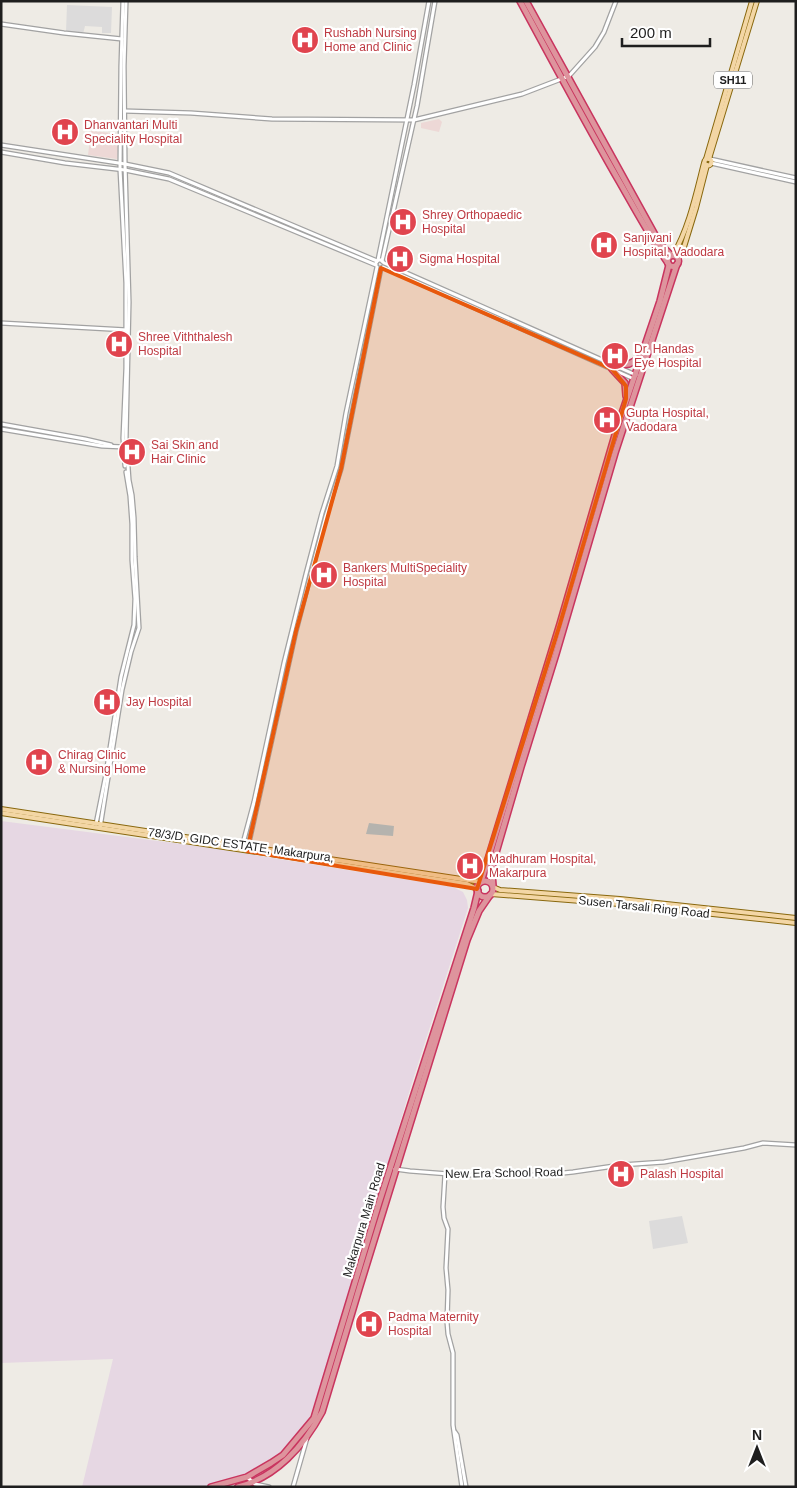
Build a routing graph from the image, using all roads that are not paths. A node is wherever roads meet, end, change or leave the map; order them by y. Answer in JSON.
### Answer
{"nodes":[{"id":1,"x":124,"y":1,"type":"edge"},
{"id":2,"x":429,"y":1,"type":"edge"},
{"id":3,"x":435,"y":1,"type":"edge"},
{"id":4,"x":520,"y":1,"type":"edge"},
{"id":5,"x":526,"y":1,"type":"edge"},
{"id":6,"x":616,"y":1,"type":"edge"},
{"id":7,"x":752,"y":1,"type":"edge"},
{"id":8,"x":757,"y":1,"type":"edge"},
{"id":9,"x":1,"y":24,"type":"edge"},
{"id":10,"x":124,"y":40,"type":"junction"},
{"id":11,"x":566,"y":77,"type":"junction"},
{"id":12,"x":125,"y":111,"type":"junction"},
{"id":13,"x":408,"y":120,"type":"junction"},
{"id":14,"x":414,"y":120,"type":"junction"},
{"id":15,"x":1,"y":145,"type":"edge"},
{"id":16,"x":1,"y":152,"type":"edge"},
{"id":17,"x":708,"y":161,"type":"junction"},
{"id":18,"x":123,"y":164,"type":"junction"},
{"id":19,"x":120,"y":169,"type":"junction"},
{"id":20,"x":125,"y":170,"type":"junction"},
{"id":21,"x":796,"y":178,"type":"edge"},
{"id":22,"x":796,"y":182,"type":"edge"},
{"id":23,"x":675,"y":258,"type":"junction"},
{"id":24,"x":380,"y":264,"type":"junction"},
{"id":25,"x":668,"y":264,"type":"junction"},
{"id":26,"x":1,"y":323,"type":"edge"},
{"id":27,"x":127,"y":330,"type":"junction"},
{"id":28,"x":640,"y":358,"type":"junction"},
{"id":29,"x":614,"y":367,"type":"junction"},
{"id":30,"x":637,"y":378,"type":"junction"},
{"id":31,"x":626,"y":399,"type":"junction"},
{"id":32,"x":1,"y":424,"type":"edge"},
{"id":33,"x":1,"y":428,"type":"edge"},
{"id":34,"x":114,"y":446,"type":"junction"},
{"id":35,"x":125,"y":447,"type":"junction"},
{"id":36,"x":1,"y":809,"type":"edge"},
{"id":37,"x":1,"y":813,"type":"edge"},
{"id":38,"x":98,"y":826,"type":"junction"},
{"id":39,"x":243,"y":845,"type":"junction"},
{"id":40,"x":248,"y":848,"type":"junction"},
{"id":41,"x":242,"y":850,"type":"junction"},
{"id":42,"x":481,"y":882,"type":"junction"},
{"id":43,"x":493,"y":886,"type":"junction"},
{"id":44,"x":477,"y":890,"type":"junction"},
{"id":45,"x":491,"y":895,"type":"junction"},
{"id":46,"x":477,"y":909,"type":"junction"},
{"id":47,"x":796,"y":918,"type":"edge"},
{"id":48,"x":796,"y":923,"type":"edge"},
{"id":49,"x":796,"y":1144,"type":"edge"},
{"id":50,"x":393,"y":1169,"type":"junction"},
{"id":51,"x":445,"y":1174,"type":"junction"},
{"id":52,"x":314,"y":1423,"type":"junction"},
{"id":53,"x":308,"y":1435,"type":"junction"},
{"id":54,"x":246,"y":1479,"type":"junction"},
{"id":55,"x":241,"y":1486,"type":"edge"},
{"id":56,"x":211,"y":1487,"type":"edge"},
{"id":57,"x":270,"y":1487,"type":"edge"},
{"id":58,"x":293,"y":1487,"type":"edge"},
{"id":59,"x":464,"y":1487,"type":"edge"}],
"edges":[{"from":1,"to":10,"type":"street"},
{"from":2,"to":13,"type":"street"},
{"from":3,"to":14,"type":"street"},
{"from":4,"to":11,"type":"highway"},
{"from":5,"to":11,"type":"highway"},
{"from":6,"to":11,"type":"street"},
{"from":7,"to":17,"type":"main road","number":"SH11"},
{"from":8,"to":17,"type":"main road","number":"SH11"},
{"from":9,"to":10,"type":"street"},
{"from":10,"to":12,"type":"street"},
{"from":10,"to":18,"type":"street"},
{"from":11,"to":14,"type":"street"},
{"from":11,"to":23,"type":"highway"},
{"from":11,"to":25,"type":"highway"},
{"from":12,"to":13,"type":"street"},
{"from":12,"to":18,"type":"street"},
{"from":13,"to":14,"type":"street"},
{"from":13,"to":24,"type":"street"},
{"from":14,"to":24,"type":"street"},
{"from":15,"to":18,"type":"street"},
{"from":16,"to":19,"type":"street"},
{"from":17,"to":21,"type":"street"},
{"from":17,"to":22,"type":"street"},
{"from":17,"to":23,"type":"main road"},
{"from":18,"to":19,"type":"street"},
{"from":18,"to":20,"type":"street"},
{"from":18,"to":24,"type":"street"},
{"from":19,"to":20,"type":"street"},
{"from":19,"to":27,"type":"street"},
{"from":20,"to":24,"type":"street"},
{"from":20,"to":27,"type":"street"},
{"from":23,"to":25,"type":"highway"},
{"from":23,"to":25,"type":"highway"},
{"from":23,"to":30,"type":"highway"},
{"from":24,"to":29,"type":"street"},
{"from":24,"to":39,"type":"street"},
{"from":24,"to":40,"type":"street"},
{"from":25,"to":28,"type":"highway"},
{"from":26,"to":27,"type":"street"},
{"from":27,"to":35,"type":"street"},
{"from":28,"to":29,"type":"highway"},
{"from":28,"to":30,"type":"highway"},
{"from":29,"to":30,"type":"street"},
{"from":29,"to":31,"type":"highway"},
{"from":30,"to":31,"type":"highway"},
{"from":30,"to":43,"type":"highway"},
{"from":31,"to":42,"type":"highway"},
{"from":32,"to":34,"type":"street"},
{"from":33,"to":34,"type":"street"},
{"from":34,"to":35,"type":"street"},
{"from":35,"to":38,"type":"street"},
{"from":36,"to":38,"type":"main road","name":"78/3/D, GIDC ESTATE, Makarpura,"},
{"from":37,"to":38,"type":"main road","name":"78/3/D, GIDC ESTATE, Makarpura,"},
{"from":38,"to":39,"type":"main road","name":"78/3/D, GIDC ESTATE, Makarpura,"},
{"from":38,"to":41,"type":"main road","name":"78/3/D, GIDC ESTATE, Makarpura,"},
{"from":39,"to":40,"type":"main road","name":"78/3/D, GIDC ESTATE, Makarpura,"},
{"from":39,"to":41,"type":"street"},
{"from":40,"to":41,"type":"main road","name":"78/3/D, GIDC ESTATE, Makarpura,"},
{"from":40,"to":42,"type":"main road","name":"78/3/D, GIDC ESTATE, Makarpura,"},
{"from":40,"to":44,"type":"main road","name":"78/3/D, GIDC ESTATE, Makarpura,"},
{"from":42,"to":43,"type":"highway"},
{"from":42,"to":44,"type":"highway"},
{"from":43,"to":45,"type":"highway"},
{"from":43,"to":47,"type":"main road","name":"Susen Tarsali Ring Road"},
{"from":44,"to":45,"type":"highway"},
{"from":44,"to":46,"type":"highway"},
{"from":45,"to":46,"type":"highway"},
{"from":45,"to":48,"type":"main road","name":"Susen Tarsali Ring Road"},
{"from":46,"to":50,"type":"highway","name":"Makarpura Main Road"},
{"from":49,"to":51,"type":"street","name":"New Era School Road"},
{"from":50,"to":51,"type":"street","name":"New Era School Road"},
{"from":50,"to":52,"type":"highway","name":"Makarpura Main Road"},
{"from":51,"to":59,"type":"street"},
{"from":52,"to":53,"type":"highway","name":"Makarpura Main Road"},
{"from":52,"to":54,"type":"highway","name":"Makarpura Main Road"},
{"from":53,"to":54,"type":"highway","name":"Makarpura Main Road"},
{"from":53,"to":58,"type":"street"},
{"from":54,"to":55,"type":"highway","name":"Makarpura Main Road"},
{"from":54,"to":56,"type":"highway","name":"Makarpura Main Road"},
{"from":54,"to":57,"type":"street"}]}
